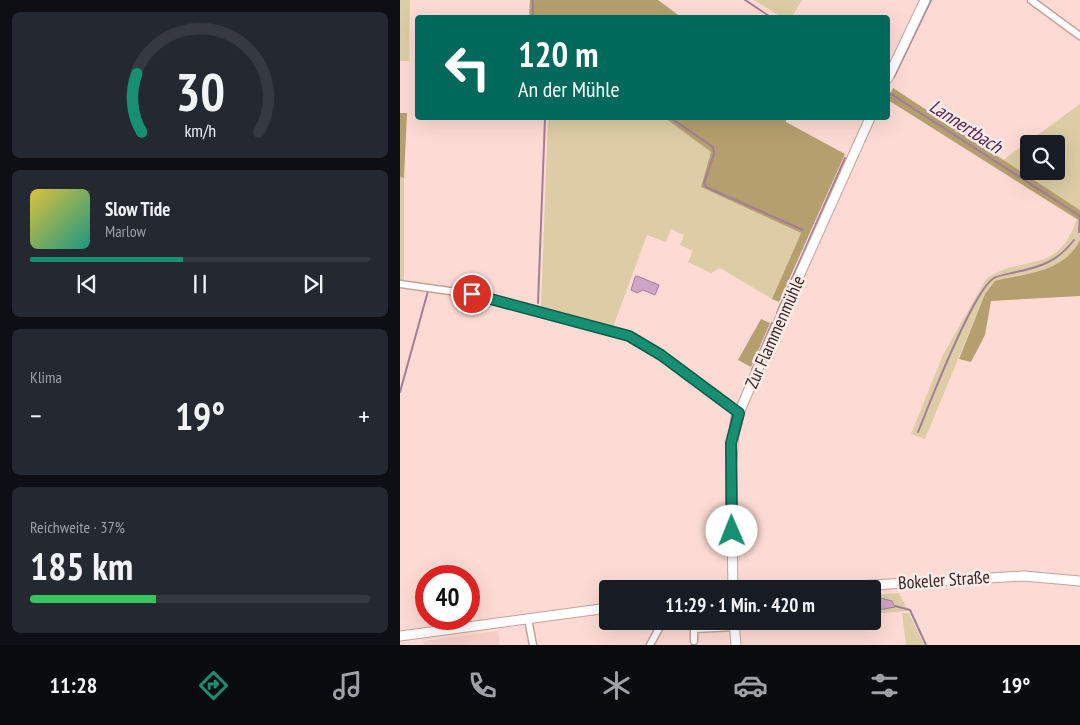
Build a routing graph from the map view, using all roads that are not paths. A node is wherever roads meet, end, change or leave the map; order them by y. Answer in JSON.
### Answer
{"nodes":[{"id":1,"x":925,"y":0,"type":"edge"},
{"id":2,"x":1031,"y":0,"type":"edge"},
{"id":3,"x":1080,"y":36,"type":"edge"},
{"id":4,"x":890,"y":74,"type":"edge"},
{"id":5,"x":869,"y":120,"type":"edge"},
{"id":6,"x":400,"y":284,"type":"edge"},
{"id":7,"x":739,"y":413,"type":"junction"},
{"id":8,"x":733,"y":580,"type":"edge"},
{"id":9,"x":1080,"y":581,"type":"edge"},
{"id":10,"x":881,"y":585,"type":"edge"},
{"id":11,"x":599,"y":609,"type":"edge"},
{"id":12,"x":528,"y":619,"type":"junction"},
{"id":13,"x":658,"y":630,"type":"edge"},
{"id":14,"x":694,"y":630,"type":"edge"},
{"id":15,"x":735,"y":630,"type":"edge"},
{"id":16,"x":400,"y":636,"type":"edge"},
{"id":17,"x":694,"y":641,"type":"dead end"},
{"id":18,"x":533,"y":645,"type":"edge"},
{"id":19,"x":650,"y":645,"type":"edge"},
{"id":20,"x":736,"y":645,"type":"edge"}],
"edges":[{"from":1,"to":4,"type":"street"},
{"from":2,"to":3,"type":"street"},
{"from":5,"to":7,"type":"street","name":"Zur Flammenmühle"},
{"from":6,"to":7,"type":"street"},
{"from":7,"to":8,"type":"street","name":"Zur Flammenmühle"},
{"from":9,"to":10,"type":"street","name":"Bokeler Straße"},
{"from":11,"to":12,"type":"street"},
{"from":12,"to":16,"type":"street"},
{"from":12,"to":18,"type":"street"},
{"from":13,"to":19,"type":"street"},
{"from":14,"to":17,"type":"street"},
{"from":15,"to":20,"type":"street"}]}
